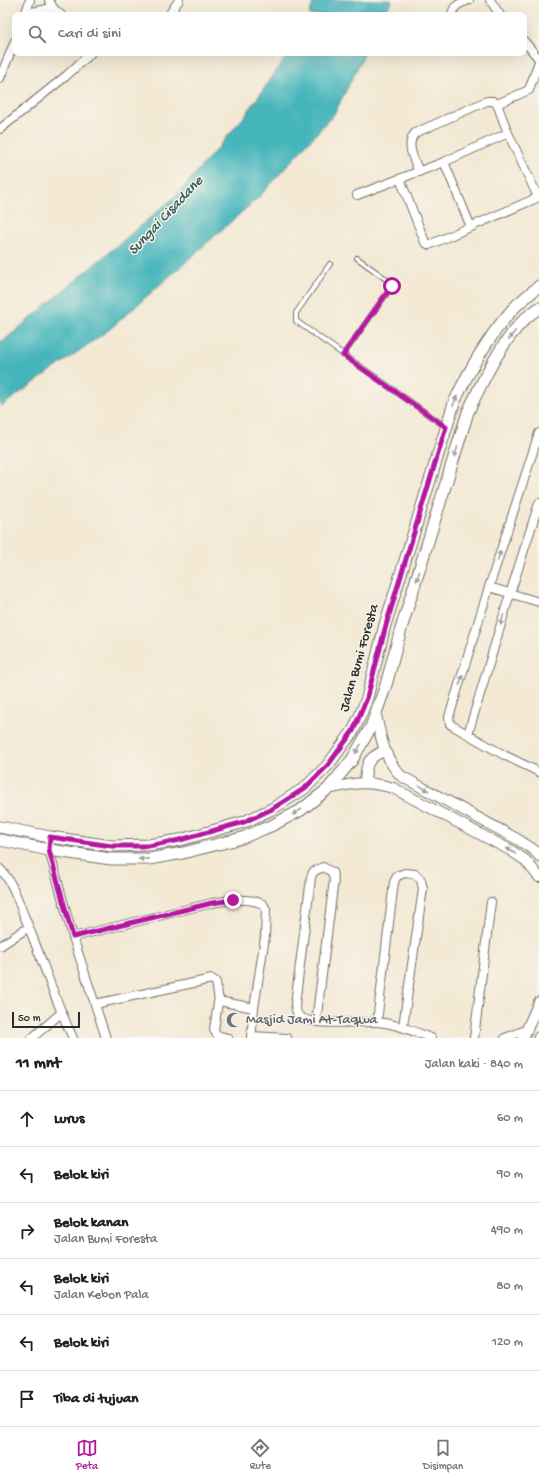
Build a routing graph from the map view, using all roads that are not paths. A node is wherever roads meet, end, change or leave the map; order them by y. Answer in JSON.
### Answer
{"nodes":[{"id":1,"x":30,"y":0,"type":"edge"},
{"id":2,"x":469,"y":0,"type":"edge"},
{"id":3,"x":490,"y":0,"type":"edge"},
{"id":4,"x":175,"y":2,"type":"edge"},
{"id":5,"x":51,"y":4,"type":"edge"},
{"id":6,"x":26,"y":12,"type":"edge"},
{"id":7,"x":30,"y":12,"type":"edge"},
{"id":8,"x":58,"y":12,"type":"edge"},
{"id":9,"x":170,"y":12,"type":"edge"},
{"id":10,"x":453,"y":12,"type":"edge"},
{"id":11,"x":499,"y":12,"type":"edge"},
{"id":12,"x":527,"y":45,"type":"edge"},
{"id":13,"x":12,"y":48,"type":"edge"},
{"id":14,"x":88,"y":56,"type":"edge"},
{"id":15,"x":539,"y":60,"type":"edge"},
{"id":16,"x":0,"y":78,"type":"edge"},
{"id":17,"x":497,"y":104,"type":"junction"},
{"id":18,"x":0,"y":129,"type":"edge"},
{"id":19,"x":508,"y":133,"type":"junction"},
{"id":20,"x":444,"y":162,"type":"junction"},
{"id":21,"x":419,"y":172,"type":"junction"},
{"id":22,"x":400,"y":179,"type":"junction"},
{"id":23,"x":357,"y":195,"type":"dead end"},
{"id":24,"x":538,"y":197,"type":"edge"},
{"id":25,"x":471,"y":227,"type":"junction"},
{"id":26,"x":357,"y":258,"type":"dead end"},
{"id":27,"x":330,"y":264,"type":"dead end"},
{"id":28,"x":539,"y":286,"type":"edge"},
{"id":29,"x":539,"y":308,"type":"edge"},
{"id":30,"x":343,"y":355,"type":"junction"},
{"id":31,"x":446,"y":427,"type":"junction"},
{"id":32,"x":539,"y":433,"type":"edge"},
{"id":33,"x":539,"y":503,"type":"edge"},
{"id":34,"x":488,"y":587,"type":"junction"},
{"id":35,"x":510,"y":594,"type":"junction"},
{"id":36,"x":539,"y":602,"type":"edge"},
{"id":37,"x":386,"y":625,"type":"junction"},
{"id":38,"x":401,"y":629,"type":"junction"},
{"id":39,"x":376,"y":715,"type":"junction"},
{"id":40,"x":468,"y":734,"type":"junction"},
{"id":41,"x":384,"y":751,"type":"junction"},
{"id":42,"x":539,"y":772,"type":"edge"},
{"id":43,"x":365,"y":782,"type":"junction"},
{"id":44,"x":328,"y":789,"type":"junction"},
{"id":45,"x":447,"y":801,"type":"junction"},
{"id":46,"x":440,"y":813,"type":"junction"},
{"id":47,"x":0,"y":827,"type":"edge"},
{"id":48,"x":50,"y":837,"type":"junction"},
{"id":49,"x":0,"y":840,"type":"edge"},
{"id":50,"x":180,"y":840,"type":"junction"},
{"id":51,"x":49,"y":850,"type":"junction"},
{"id":52,"x":183,"y":853,"type":"junction"},
{"id":53,"x":539,"y":856,"type":"edge"},
{"id":54,"x":0,"y":869,"type":"edge"},
{"id":55,"x":539,"y":878,"type":"edge"},
{"id":56,"x":491,"y":902,"type":"dead end"},
{"id":57,"x":29,"y":927,"type":"junction"},
{"id":58,"x":73,"y":937,"type":"junction"},
{"id":59,"x":0,"y":946,"type":"edge"},
{"id":60,"x":220,"y":1001,"type":"junction"},
{"id":61,"x":539,"y":1002,"type":"edge"},
{"id":62,"x":95,"y":1004,"type":"junction"},
{"id":63,"x":254,"y":1008,"type":"junction"},
{"id":64,"x":61,"y":1013,"type":"junction"},
{"id":65,"x":316,"y":1022,"type":"junction"},
{"id":66,"x":377,"y":1022,"type":"junction"},
{"id":67,"x":403,"y":1026,"type":"junction"},
{"id":68,"x":525,"y":1034,"type":"edge"},
{"id":69,"x":251,"y":1037,"type":"edge"},
{"id":70,"x":32,"y":1038,"type":"edge"},
{"id":71,"x":73,"y":1038,"type":"edge"},
{"id":72,"x":106,"y":1038,"type":"edge"},
{"id":73,"x":228,"y":1038,"type":"edge"},
{"id":74,"x":287,"y":1038,"type":"edge"},
{"id":75,"x":430,"y":1038,"type":"edge"},
{"id":76,"x":474,"y":1038,"type":"edge"},
{"id":77,"x":505,"y":1038,"type":"edge"}],
"edges":[{"from":1,"to":6,"type":"street"},
{"from":2,"to":10,"type":"street"},
{"from":3,"to":11,"type":"street"},
{"from":4,"to":9,"type":"street"},
{"from":5,"to":7,"type":"street"},
{"from":5,"to":8,"type":"street"},
{"from":12,"to":15,"type":"street"},
{"from":13,"to":16,"type":"street"},
{"from":14,"to":18,"type":"street"},
{"from":15,"to":17,"type":"street"},
{"from":17,"to":19,"type":"street"},
{"from":17,"to":21,"type":"street"},
{"from":19,"to":20,"type":"street"},
{"from":19,"to":24,"type":"street"},
{"from":20,"to":21,"type":"street"},
{"from":20,"to":25,"type":"street"},
{"from":21,"to":22,"type":"street"},
{"from":22,"to":23,"type":"street"},
{"from":22,"to":25,"type":"street"},
{"from":24,"to":25,"type":"street"},
{"from":26,"to":30,"type":"lane"},
{"from":27,"to":30,"type":"lane"},
{"from":31,"to":28,"type":"main road","name":"Jalan Bumi Foresta","one_way":true},
{"from":29,"to":38,"type":"main road","one_way":true},
{"from":30,"to":31,"type":"lane"},
{"from":31,"to":37,"type":"main road","name":"Jalan Bumi Foresta"},
{"from":34,"to":32,"type":"street","one_way":true},
{"from":33,"to":35,"type":"street"},
{"from":34,"to":35,"type":"street"},
{"from":40,"to":34,"type":"street","one_way":true},
{"from":35,"to":36,"type":"street"},
{"from":35,"to":40,"type":"street","one_way":true},
{"from":37,"to":38,"type":"main road"},
{"from":37,"to":50,"type":"main road","name":"Jalan Bumi Foresta"},
{"from":38,"to":39,"type":"main road"},
{"from":39,"to":41,"type":"street"},
{"from":39,"to":44,"type":"main road","one_way":true},
{"from":40,"to":42,"type":"street"},
{"from":41,"to":43,"type":"street"},
{"from":41,"to":45,"type":"street","one_way":true},
{"from":43,"to":44,"type":"street"},
{"from":43,"to":46,"type":"street"},
{"from":44,"to":52,"type":"main road","one_way":true},
{"from":45,"to":46,"type":"street"},
{"from":45,"to":53,"type":"street"},
{"from":55,"to":46,"type":"street","one_way":true},
{"from":47,"to":48,"type":"main road","name":"Jalan Bumi Foresta"},
{"from":48,"to":50,"type":"main road","name":"Jalan Bumi Foresta"},
{"from":48,"to":51,"type":"street"},
{"from":49,"to":51,"type":"main road"},
{"from":50,"to":52,"type":"main road"},
{"from":52,"to":51,"type":"main road","one_way":true},
{"from":51,"to":58,"type":"street"},
{"from":54,"to":57,"type":"street"},
{"from":56,"to":76,"type":"street"},
{"from":57,"to":59,"type":"street"},
{"from":57,"to":64,"type":"street"},
{"from":58,"to":62,"type":"street"},
{"from":58,"to":63,"type":"street"},
{"from":60,"to":62,"type":"street"},
{"from":60,"to":63,"type":"street"},
{"from":60,"to":73,"type":"street"},
{"from":61,"to":68,"type":"street"},
{"from":62,"to":72,"type":"street"},
{"from":63,"to":69,"type":"street"},
{"from":64,"to":70,"type":"street"},
{"from":64,"to":71,"type":"street"},
{"from":65,"to":65,"type":"street"},
{"from":65,"to":66,"type":"street"},
{"from":66,"to":67,"type":"street"},
{"from":66,"to":67,"type":"street"},
{"from":67,"to":75,"type":"street"},
{"from":68,"to":77,"type":"street"},
{"from":69,"to":74,"type":"street"}]}
